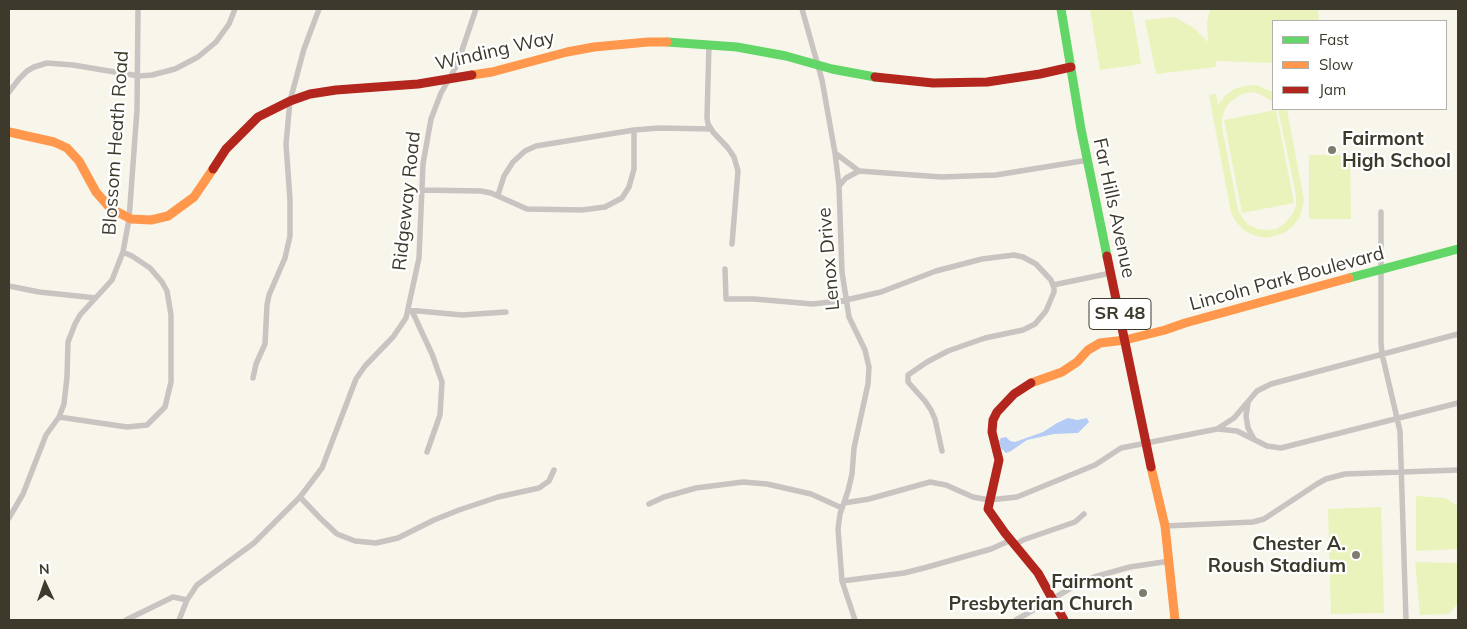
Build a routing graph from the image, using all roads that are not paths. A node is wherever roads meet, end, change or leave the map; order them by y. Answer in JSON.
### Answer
{"nodes":[{"id":1,"x":138,"y":9,"type":"edge"},
{"id":2,"x":235,"y":9,"type":"edge"},
{"id":3,"x":319,"y":9,"type":"edge"},
{"id":4,"x":476,"y":9,"type":"edge"},
{"id":5,"x":802,"y":9,"type":"edge"},
{"id":6,"x":1061,"y":9,"type":"edge"},
{"id":7,"x":709,"y":44,"type":"junction"},
{"id":8,"x":818,"y":65,"type":"junction"},
{"id":9,"x":1071,"y":67,"type":"junction"},
{"id":10,"x":138,"y":76,"type":"junction"},
{"id":11,"x":449,"y":80,"type":"junction"},
{"id":12,"x":9,"y":92,"type":"edge"},
{"id":13,"x":290,"y":101,"type":"junction"},
{"id":14,"x":711,"y":129,"type":"junction"},
{"id":15,"x":634,"y":130,"type":"junction"},
{"id":16,"x":9,"y":132,"type":"edge"},
{"id":17,"x":835,"y":153,"type":"junction"},
{"id":18,"x":1088,"y":160,"type":"junction"},
{"id":19,"x":859,"y":171,"type":"junction"},
{"id":20,"x":839,"y":186,"type":"junction"},
{"id":21,"x":421,"y":190,"type":"junction"},
{"id":22,"x":498,"y":195,"type":"junction"},
{"id":23,"x":1381,"y":212,"type":"dead end"},
{"id":24,"x":129,"y":219,"type":"junction"},
{"id":25,"x":732,"y":244,"type":"dead end"},
{"id":26,"x":1458,"y":249,"type":"edge"},
{"id":27,"x":123,"y":252,"type":"junction"},
{"id":28,"x":725,"y":269,"type":"dead end"},
{"id":29,"x":1381,"y":270,"type":"junction"},
{"id":30,"x":1111,"y":273,"type":"junction"},
{"id":31,"x":1054,"y":285,"type":"junction"},
{"id":32,"x":9,"y":286,"type":"edge"},
{"id":33,"x":96,"y":298,"type":"junction"},
{"id":34,"x":846,"y":300,"type":"junction"},
{"id":35,"x":410,"y":310,"type":"junction"},
{"id":36,"x":506,"y":312,"type":"dead end"},
{"id":37,"x":1458,"y":334,"type":"edge"},
{"id":38,"x":1125,"y":340,"type":"junction"},
{"id":39,"x":1382,"y":354,"type":"junction"},
{"id":40,"x":253,"y":378,"type":"dead end"},
{"id":41,"x":1248,"y":403,"type":"junction"},
{"id":42,"x":1458,"y":403,"type":"edge"},
{"id":43,"x":59,"y":417,"type":"junction"},
{"id":44,"x":1398,"y":418,"type":"junction"},
{"id":45,"x":1218,"y":429,"type":"junction"},
{"id":46,"x":1254,"y":439,"type":"junction"},
{"id":47,"x":1146,"y":443,"type":"junction"},
{"id":48,"x":942,"y":451,"type":"dead end"},
{"id":49,"x":427,"y":452,"type":"dead end"},
{"id":50,"x":554,"y":470,"type":"dead end"},
{"id":51,"x":1458,"y":470,"type":"edge"},
{"id":52,"x":1402,"y":471,"type":"junction"},
{"id":53,"x":300,"y":497,"type":"junction"},
{"id":54,"x":989,"y":500,"type":"junction"},
{"id":55,"x":649,"y":504,"type":"dead end"},
{"id":56,"x":843,"y":505,"type":"junction"},
{"id":57,"x":1084,"y":514,"type":"dead end"},
{"id":58,"x":9,"y":518,"type":"edge"},
{"id":59,"x":1165,"y":526,"type":"junction"},
{"id":60,"x":1013,"y":542,"type":"junction"},
{"id":61,"x":1170,"y":561,"type":"junction"},
{"id":62,"x":842,"y":582,"type":"junction"},
{"id":63,"x":1053,"y":598,"type":"junction"},
{"id":64,"x":187,"y":600,"type":"junction"},
{"id":65,"x":126,"y":620,"type":"edge"},
{"id":66,"x":180,"y":620,"type":"edge"},
{"id":67,"x":854,"y":620,"type":"edge"},
{"id":68,"x":1016,"y":620,"type":"edge"},
{"id":69,"x":1064,"y":620,"type":"edge"},
{"id":70,"x":1175,"y":620,"type":"edge"},
{"id":71,"x":1406,"y":620,"type":"edge"}],
"edges":[{"from":1,"to":10,"type":"street","name":"Blossom Heath Road"},
{"from":2,"to":10,"type":"street"},
{"from":3,"to":13,"type":"street"},
{"from":4,"to":11,"type":"street","name":"Ridgeway Road"},
{"from":5,"to":8,"type":"street","name":"Lenox Drive"},
{"from":6,"to":9,"type":"street","name":"Far Hills Avenue","number":"SR 48"},
{"from":7,"to":8,"type":"street","name":"Winding Way"},
{"from":7,"to":11,"type":"street","name":"Winding Way"},
{"from":7,"to":14,"type":"street"},
{"from":8,"to":9,"type":"street","name":"Winding Way"},
{"from":8,"to":17,"type":"street","name":"Lenox Drive"},
{"from":9,"to":18,"type":"street","name":"Far Hills Avenue","number":"SR 48"},
{"from":10,"to":12,"type":"street"},
{"from":10,"to":24,"type":"street","name":"Blossom Heath Road"},
{"from":11,"to":13,"type":"street","name":"Winding Way"},
{"from":11,"to":21,"type":"street","name":"Ridgeway Road"},
{"from":13,"to":24,"type":"street","name":"Winding Way"},
{"from":13,"to":40,"type":"street"},
{"from":14,"to":15,"type":"street"},
{"from":14,"to":25,"type":"street"},
{"from":15,"to":22,"type":"street"},
{"from":15,"to":22,"type":"street"},
{"from":16,"to":24,"type":"street"},
{"from":17,"to":19,"type":"street"},
{"from":17,"to":20,"type":"street","name":"Lenox Drive"},
{"from":18,"to":19,"type":"street"},
{"from":18,"to":30,"type":"street","name":"Far Hills Avenue","number":"SR 48"},
{"from":19,"to":20,"type":"street"},
{"from":20,"to":34,"type":"street","name":"Lenox Drive"},
{"from":21,"to":22,"type":"street"},
{"from":21,"to":35,"type":"street","name":"Ridgeway Road"},
{"from":23,"to":29,"type":"street"},
{"from":24,"to":27,"type":"street","name":"Blossom Heath Road"},
{"from":26,"to":29,"type":"street","name":"Lincoln Park Boulevard"},
{"from":27,"to":33,"type":"street","name":"Blossom Heath Road"},
{"from":27,"to":43,"type":"street"},
{"from":28,"to":34,"type":"street"},
{"from":29,"to":38,"type":"street","name":"Lincoln Park Boulevard"},
{"from":29,"to":39,"type":"street"},
{"from":30,"to":31,"type":"street"},
{"from":30,"to":38,"type":"street","name":"Far Hills Avenue","number":"SR 48"},
{"from":31,"to":34,"type":"street"},
{"from":31,"to":48,"type":"street"},
{"from":32,"to":33,"type":"street"},
{"from":33,"to":43,"type":"street","name":"Blossom Heath Road"},
{"from":34,"to":56,"type":"street","name":"Lenox Drive"},
{"from":35,"to":36,"type":"street"},
{"from":35,"to":49,"type":"street"},
{"from":35,"to":53,"type":"street","name":"Ridgeway Road"},
{"from":37,"to":39,"type":"street"},
{"from":38,"to":47,"type":"street","name":"Far Hills Avenue","number":"SR 48"},
{"from":38,"to":54,"type":"street","name":"Lincoln Park Boulevard"},
{"from":39,"to":41,"type":"street"},
{"from":39,"to":44,"type":"street"},
{"from":41,"to":45,"type":"street"},
{"from":41,"to":46,"type":"street"},
{"from":42,"to":44,"type":"street"},
{"from":43,"to":58,"type":"street","name":"Blossom Heath Road"},
{"from":44,"to":46,"type":"street"},
{"from":44,"to":52,"type":"street"},
{"from":45,"to":46,"type":"street"},
{"from":45,"to":47,"type":"street"},
{"from":47,"to":54,"type":"street"},
{"from":47,"to":59,"type":"street","name":"Far Hills Avenue","number":"SR 48"},
{"from":50,"to":53,"type":"street"},
{"from":51,"to":52,"type":"street"},
{"from":52,"to":59,"type":"street"},
{"from":52,"to":71,"type":"street"},
{"from":53,"to":64,"type":"street","name":"Ridgeway Road"},
{"from":54,"to":56,"type":"street"},
{"from":54,"to":60,"type":"street"},
{"from":55,"to":56,"type":"street"},
{"from":56,"to":62,"type":"street","name":"Lenox Drive"},
{"from":57,"to":60,"type":"street"},
{"from":59,"to":61,"type":"street","name":"Far Hills Avenue","number":"SR 48"},
{"from":60,"to":62,"type":"street"},
{"from":60,"to":63,"type":"street"},
{"from":61,"to":63,"type":"street"},
{"from":61,"to":70,"type":"street","name":"Far Hills Avenue","number":"SR 48"},
{"from":62,"to":67,"type":"street","name":"Lenox Drive"},
{"from":63,"to":68,"type":"street"},
{"from":63,"to":69,"type":"street"},
{"from":64,"to":65,"type":"street"},
{"from":64,"to":66,"type":"street","name":"Ridgeway Road"}]}
